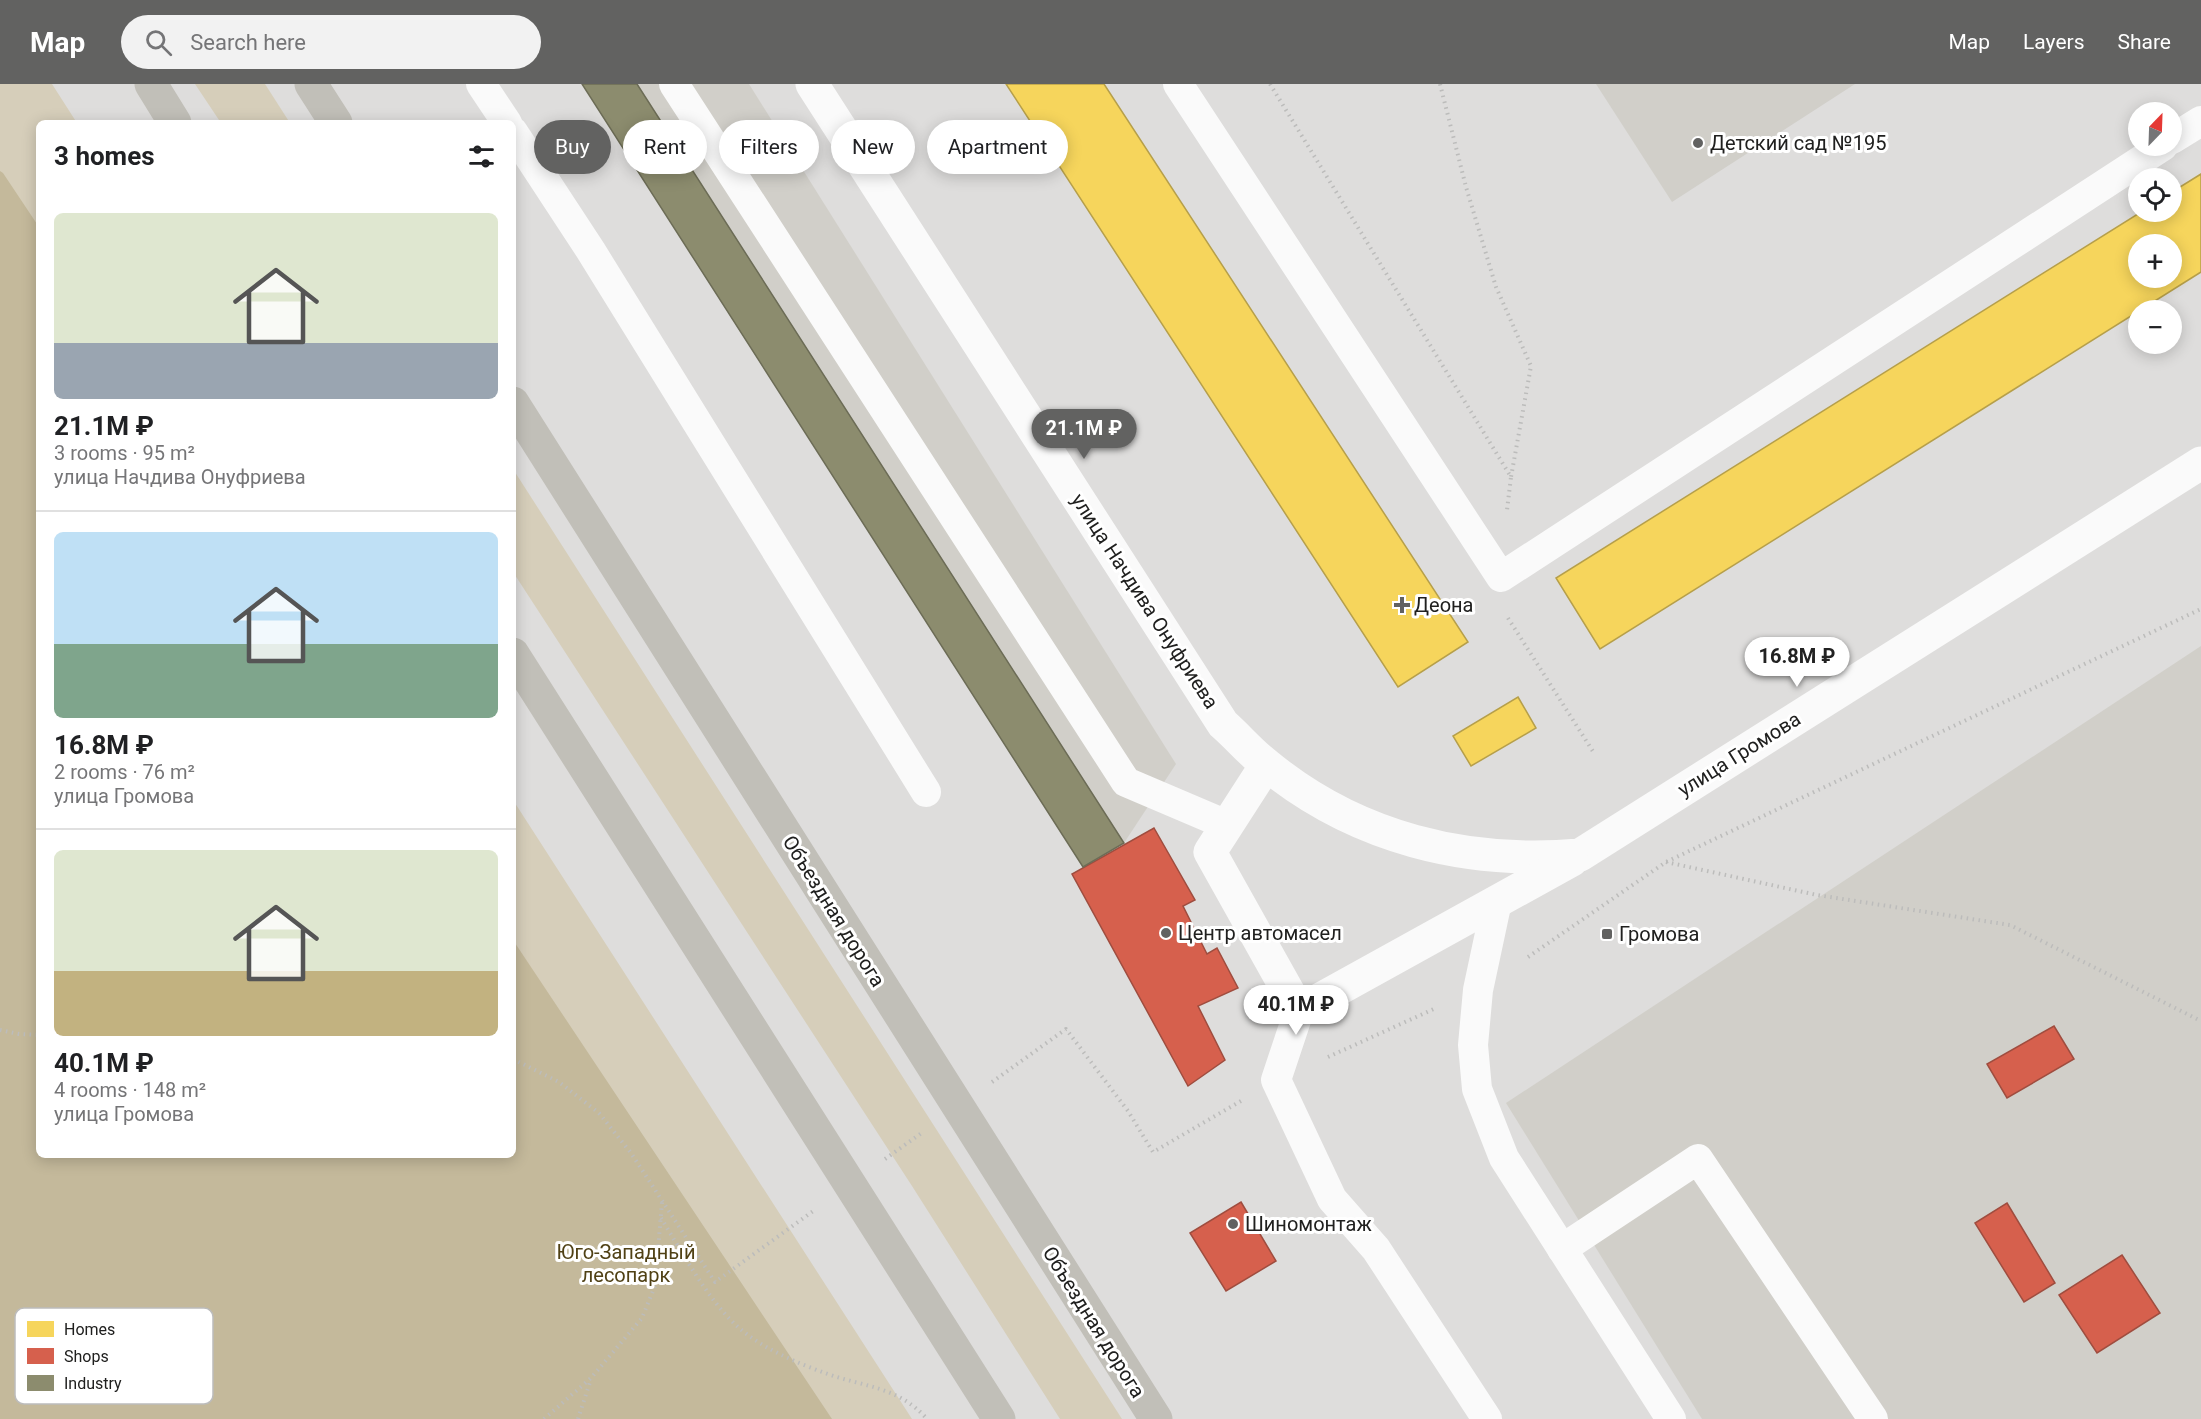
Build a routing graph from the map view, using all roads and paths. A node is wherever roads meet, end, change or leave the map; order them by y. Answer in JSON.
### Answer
{"nodes":[{"id":1,"x":151,"y":84,"type":"edge"},
{"id":2,"x":311,"y":84,"type":"edge"},
{"id":3,"x":481,"y":84,"type":"edge"},
{"id":4,"x":675,"y":84,"type":"edge"},
{"id":5,"x":812,"y":84,"type":"edge"},
{"id":6,"x":1178,"y":84,"type":"edge"},
{"id":7,"x":1440,"y":84,"type":"edge"},
{"id":8,"x":173,"y":120,"type":"edge"},
{"id":9,"x":334,"y":120,"type":"edge"},
{"id":10,"x":505,"y":120,"type":"edge"},
{"id":11,"x":2201,"y":121,"type":"edge"},
{"id":12,"x":2182,"y":133,"type":"edge"},
{"id":13,"x":516,"y":137,"type":"edge"},
{"id":14,"x":2148,"y":156,"type":"edge"},
{"id":15,"x":516,"y":408,"type":"edge"},
{"id":16,"x":2201,"y":463,"type":"edge"},
{"id":17,"x":1511,"y":477,"type":"dead end"},
{"id":18,"x":2201,"y":609,"type":"edge"},
{"id":19,"x":516,"y":659,"type":"edge"},
{"id":20,"x":1266,"y":765,"type":"junction"},
{"id":21,"x":926,"y":792,"type":"dead end"},
{"id":22,"x":1227,"y":825,"type":"junction"},
{"id":23,"x":1371,"y":826,"type":"joint"},
{"id":24,"x":1580,"y":855,"type":"junction"},
{"id":25,"x":1666,"y":862,"type":"junction"},
{"id":26,"x":1497,"y":901,"type":"junction"},
{"id":27,"x":1520,"y":963,"type":"dead end"},
{"id":28,"x":1299,"y":1011,"type":"junction"},
{"id":29,"x":2201,"y":1022,"type":"edge"},
{"id":30,"x":0,"y":1030,"type":"edge"},
{"id":31,"x":36,"y":1035,"type":"edge"},
{"id":32,"x":516,"y":1060,"type":"edge"},
{"id":33,"x":990,"y":1084,"type":"dead end"},
{"id":34,"x":1128,"y":1112,"type":"dead end"},
{"id":35,"x":924,"y":1132,"type":"dead end"},
{"id":36,"x":876,"y":1166,"type":"dead end"},
{"id":37,"x":662,"y":1201,"type":"junction"},
{"id":38,"x":819,"y":1207,"type":"dead end"},
{"id":39,"x":661,"y":1218,"type":"junction"},
{"id":40,"x":1562,"y":1249,"type":"junction"},
{"id":41,"x":591,"y":1378,"type":"junction"},
{"id":42,"x":544,"y":1419,"type":"edge"},
{"id":43,"x":578,"y":1419,"type":"edge"},
{"id":44,"x":927,"y":1419,"type":"edge"},
{"id":45,"x":999,"y":1419,"type":"edge"},
{"id":46,"x":1156,"y":1419,"type":"edge"},
{"id":47,"x":1487,"y":1419,"type":"edge"},
{"id":48,"x":1671,"y":1419,"type":"edge"},
{"id":49,"x":1874,"y":1419,"type":"edge"}],
"edges":[{"from":1,"to":8,"type":"main road"},
{"from":2,"to":9,"type":"main road"},
{"from":3,"to":10,"type":"lane"},
{"from":4,"to":22,"type":"lane"},
{"from":5,"to":20,"type":"street","name":"улица Начдива Онуфриева"},
{"from":6,"to":14,"type":"lane"},
{"from":7,"to":17,"type":"path"},
{"from":11,"to":12,"type":"lane"},
{"from":13,"to":21,"type":"lane"},
{"from":15,"to":46,"type":"main road","name":"Объездная дорога"},
{"from":16,"to":24,"type":"street","name":"улица Громова"},
{"from":18,"to":25,"type":"path"},
{"from":19,"to":45,"type":"main road"},
{"from":20,"to":22,"type":"street"},
{"from":20,"to":23,"type":"street","name":"улица Начдива Онуфриева"},
{"from":22,"to":28,"type":"street"},
{"from":23,"to":24,"type":"street","name":"улица Громова"},
{"from":24,"to":26,"type":"street"},
{"from":25,"to":27,"type":"path"},
{"from":25,"to":29,"type":"path"},
{"from":26,"to":28,"type":"street"},
{"from":26,"to":40,"type":"lane"},
{"from":28,"to":47,"type":"lane"},
{"from":30,"to":31,"type":"path"},
{"from":32,"to":37,"type":"path"},
{"from":33,"to":34,"type":"path"},
{"from":35,"to":36,"type":"path"},
{"from":37,"to":38,"type":"path"},
{"from":37,"to":39,"type":"path"},
{"from":39,"to":41,"type":"path"},
{"from":39,"to":44,"type":"path"},
{"from":40,"to":48,"type":"lane"},
{"from":40,"to":49,"type":"lane"},
{"from":41,"to":42,"type":"path"},
{"from":41,"to":43,"type":"path"}]}
